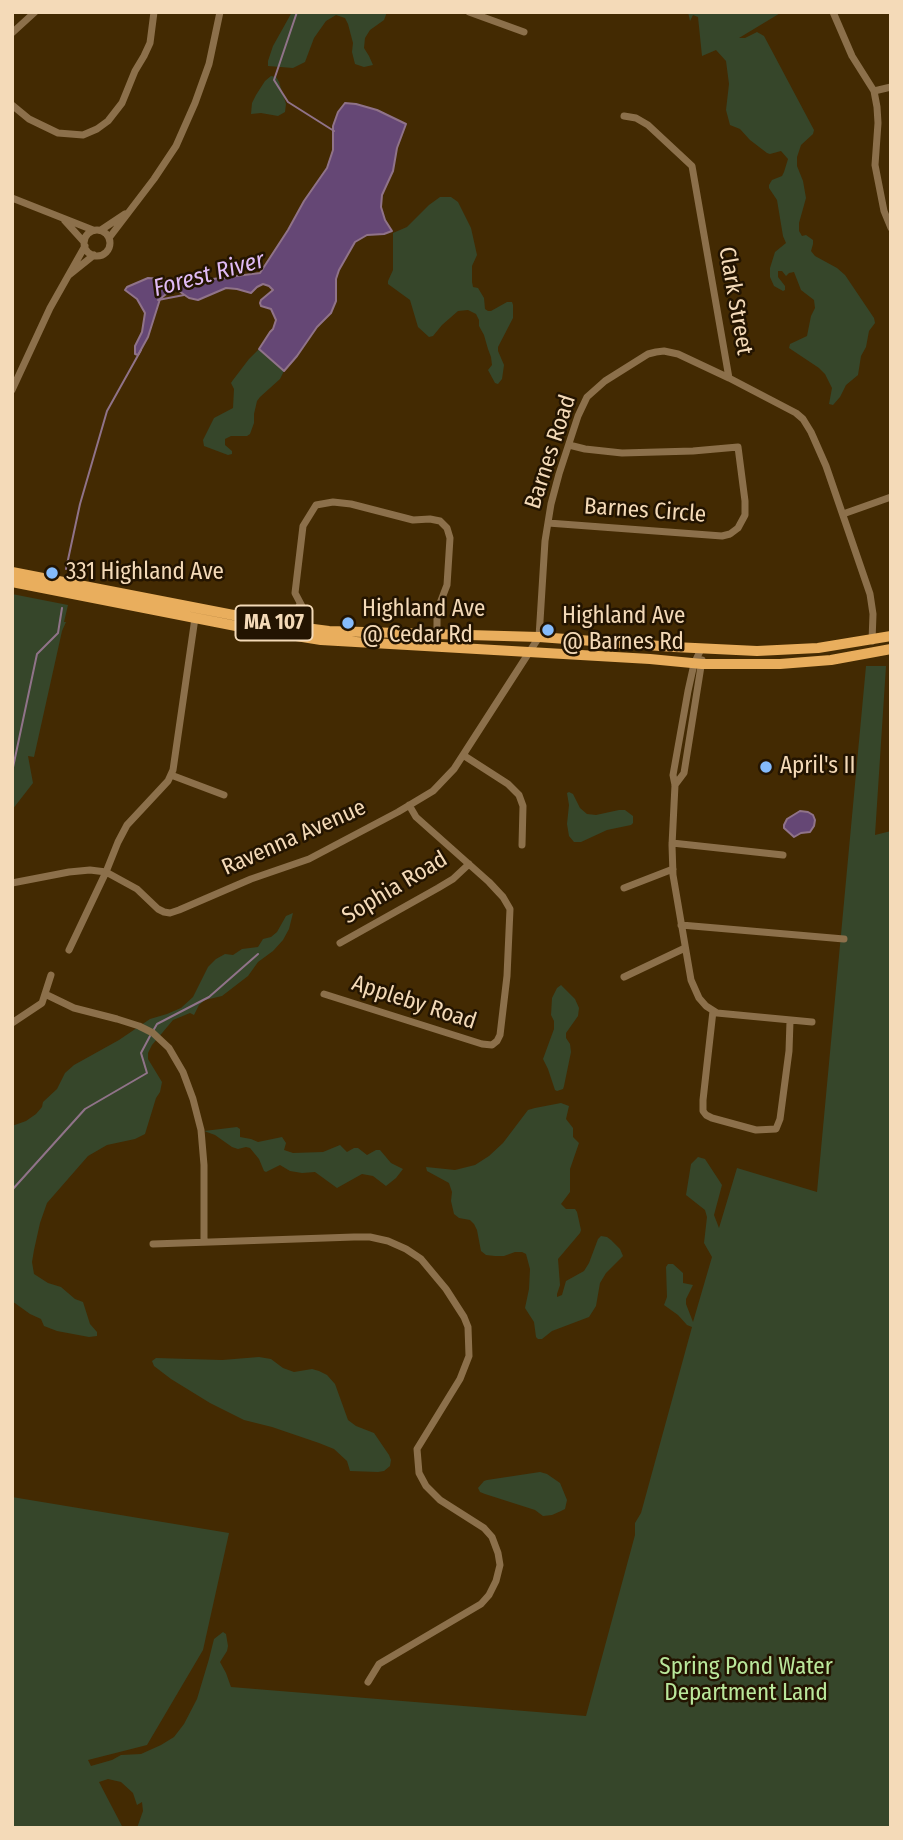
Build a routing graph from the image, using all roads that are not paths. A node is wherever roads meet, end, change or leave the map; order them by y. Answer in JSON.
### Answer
{"nodes":[{"id":1,"x":35,"y":12,"type":"edge"},
{"id":2,"x":154,"y":12,"type":"edge"},
{"id":3,"x":220,"y":12,"type":"edge"},
{"id":4,"x":468,"y":12,"type":"edge"},
{"id":5,"x":833,"y":12,"type":"edge"},
{"id":6,"x":524,"y":32,"type":"dead end"},
{"id":7,"x":12,"y":33,"type":"edge"},
{"id":8,"x":891,"y":86,"type":"edge"},
{"id":9,"x":874,"y":91,"type":"junction"},
{"id":10,"x":12,"y":104,"type":"edge"},
{"id":11,"x":624,"y":116,"type":"dead end"},
{"id":12,"x":12,"y":198,"type":"edge"},
{"id":13,"x":129,"y":212,"type":"junction"},
{"id":14,"x":64,"y":220,"type":"junction"},
{"id":15,"x":891,"y":228,"type":"edge"},
{"id":16,"x":97,"y":230,"type":"junction"},
{"id":17,"x":109,"y":238,"type":"junction"},
{"id":18,"x":85,"y":244,"type":"junction"},
{"id":19,"x":94,"y":255,"type":"junction"},
{"id":20,"x":68,"y":275,"type":"junction"},
{"id":21,"x":729,"y":378,"type":"junction"},
{"id":22,"x":12,"y":390,"type":"edge"},
{"id":23,"x":569,"y":445,"type":"junction"},
{"id":24,"x":891,"y":497,"type":"edge"},
{"id":25,"x":843,"y":514,"type":"junction"},
{"id":26,"x":548,"y":523,"type":"junction"},
{"id":27,"x":12,"y":572,"type":"edge"},
{"id":28,"x":12,"y":582,"type":"edge"},
{"id":29,"x":300,"y":604,"type":"junction"},
{"id":30,"x":195,"y":618,"type":"junction"},
{"id":31,"x":290,"y":626,"type":"junction"},
{"id":32,"x":309,"y":629,"type":"junction"},
{"id":33,"x":437,"y":635,"type":"junction"},
{"id":34,"x":891,"y":636,"type":"edge"},
{"id":35,"x":539,"y":637,"type":"junction"},
{"id":36,"x":872,"y":640,"type":"junction"},
{"id":37,"x":701,"y":649,"type":"junction"},
{"id":38,"x":891,"y":649,"type":"edge"},
{"id":39,"x":530,"y":652,"type":"junction"},
{"id":40,"x":698,"y":664,"type":"junction"},
{"id":41,"x":463,"y":755,"type":"junction"},
{"id":42,"x":171,"y":775,"type":"junction"},
{"id":43,"x":224,"y":795,"type":"dead end"},
{"id":44,"x":409,"y":805,"type":"junction"},
{"id":45,"x":672,"y":843,"type":"junction"},
{"id":46,"x":522,"y":845,"type":"dead end"},
{"id":47,"x":783,"y":855,"type":"dead end"},
{"id":48,"x":468,"y":864,"type":"junction"},
{"id":49,"x":673,"y":869,"type":"junction"},
{"id":50,"x":106,"y":872,"type":"junction"},
{"id":51,"x":12,"y":883,"type":"edge"},
{"id":52,"x":624,"y":888,"type":"dead end"},
{"id":53,"x":681,"y":925,"type":"junction"},
{"id":54,"x":844,"y":939,"type":"dead end"},
{"id":55,"x":340,"y":943,"type":"dead end"},
{"id":56,"x":685,"y":948,"type":"junction"},
{"id":57,"x":69,"y":950,"type":"dead end"},
{"id":58,"x":51,"y":975,"type":"dead end"},
{"id":59,"x":624,"y":976,"type":"dead end"},
{"id":60,"x":45,"y":993,"type":"junction"},
{"id":61,"x":324,"y":994,"type":"dead end"},
{"id":62,"x":713,"y":1011,"type":"junction"},
{"id":63,"x":790,"y":1021,"type":"junction"},
{"id":64,"x":812,"y":1022,"type":"dead end"},
{"id":65,"x":12,"y":1023,"type":"edge"},
{"id":66,"x":204,"y":1241,"type":"junction"},
{"id":67,"x":153,"y":1244,"type":"dead end"},
{"id":68,"x":368,"y":1682,"type":"dead end"}],
"edges":[{"from":1,"to":7,"type":"street"},
{"from":2,"to":10,"type":"street"},
{"from":3,"to":13,"type":"street"},
{"from":4,"to":6,"type":"street"},
{"from":5,"to":9,"type":"street"},
{"from":8,"to":9,"type":"street"},
{"from":9,"to":15,"type":"street"},
{"from":11,"to":21,"type":"street","name":"Clark Street"},
{"from":12,"to":14,"type":"street"},
{"from":13,"to":16,"type":"street"},
{"from":13,"to":17,"type":"street"},
{"from":14,"to":16,"type":"street"},
{"from":14,"to":18,"type":"street"},
{"from":16,"to":17,"type":"street"},
{"from":16,"to":18,"type":"street"},
{"from":17,"to":19,"type":"street"},
{"from":18,"to":19,"type":"street"},
{"from":18,"to":20,"type":"street"},
{"from":19,"to":20,"type":"street"},
{"from":20,"to":22,"type":"street"},
{"from":21,"to":23,"type":"street","name":"Barnes Road"},
{"from":21,"to":25,"type":"street","name":"Clark Street"},
{"from":23,"to":26,"type":"street","name":"Barnes Road"},
{"from":23,"to":26,"type":"street","name":"Barnes Circle"},
{"from":24,"to":25,"type":"street"},
{"from":25,"to":36,"type":"street","name":"Clark Street"},
{"from":26,"to":35,"type":"street","name":"Barnes Road"},
{"from":27,"to":31,"type":"main road","number":"MA 107"},
{"from":28,"to":30,"type":"main road","number":"MA 107"},
{"from":29,"to":31,"type":"street"},
{"from":29,"to":32,"type":"street"},
{"from":29,"to":33,"type":"street"},
{"from":30,"to":39,"type":"main road","number":"MA 107"},
{"from":30,"to":42,"type":"street"},
{"from":31,"to":32,"type":"main road","number":"MA 107"},
{"from":32,"to":33,"type":"main road","number":"MA 107"},
{"from":33,"to":35,"type":"main road","number":"MA 107"},
{"from":34,"to":36,"type":"main road","number":"MA 107"},
{"from":35,"to":37,"type":"main road","number":"MA 107"},
{"from":35,"to":39,"type":"street","name":"Ravenna Avenue"},
{"from":36,"to":37,"type":"main road","number":"MA 107"},
{"from":37,"to":40,"type":"street"},
{"from":38,"to":40,"type":"main road","number":"MA 107"},
{"from":39,"to":40,"type":"main road","number":"MA 107"},
{"from":39,"to":41,"type":"street","name":"Ravenna Avenue"},
{"from":40,"to":45,"type":"street"},
{"from":41,"to":44,"type":"street","name":"Ravenna Avenue"},
{"from":41,"to":46,"type":"street"},
{"from":42,"to":43,"type":"street"},
{"from":42,"to":50,"type":"street"},
{"from":44,"to":48,"type":"street"},
{"from":44,"to":50,"type":"street","name":"Ravenna Avenue"},
{"from":45,"to":47,"type":"street"},
{"from":45,"to":49,"type":"street"},
{"from":48,"to":55,"type":"street","name":"Sophia Road"},
{"from":48,"to":61,"type":"street","name":"Appleby Road"},
{"from":49,"to":52,"type":"street"},
{"from":49,"to":53,"type":"street"},
{"from":50,"to":51,"type":"street","name":"Ravenna Avenue"},
{"from":50,"to":57,"type":"street"},
{"from":53,"to":54,"type":"street"},
{"from":53,"to":56,"type":"street"},
{"from":56,"to":59,"type":"street"},
{"from":56,"to":62,"type":"street"},
{"from":58,"to":60,"type":"street"},
{"from":60,"to":65,"type":"street"},
{"from":60,"to":66,"type":"street"},
{"from":62,"to":63,"type":"street"},
{"from":62,"to":63,"type":"street"},
{"from":63,"to":64,"type":"street"},
{"from":66,"to":67,"type":"street"},
{"from":66,"to":68,"type":"street"}]}
